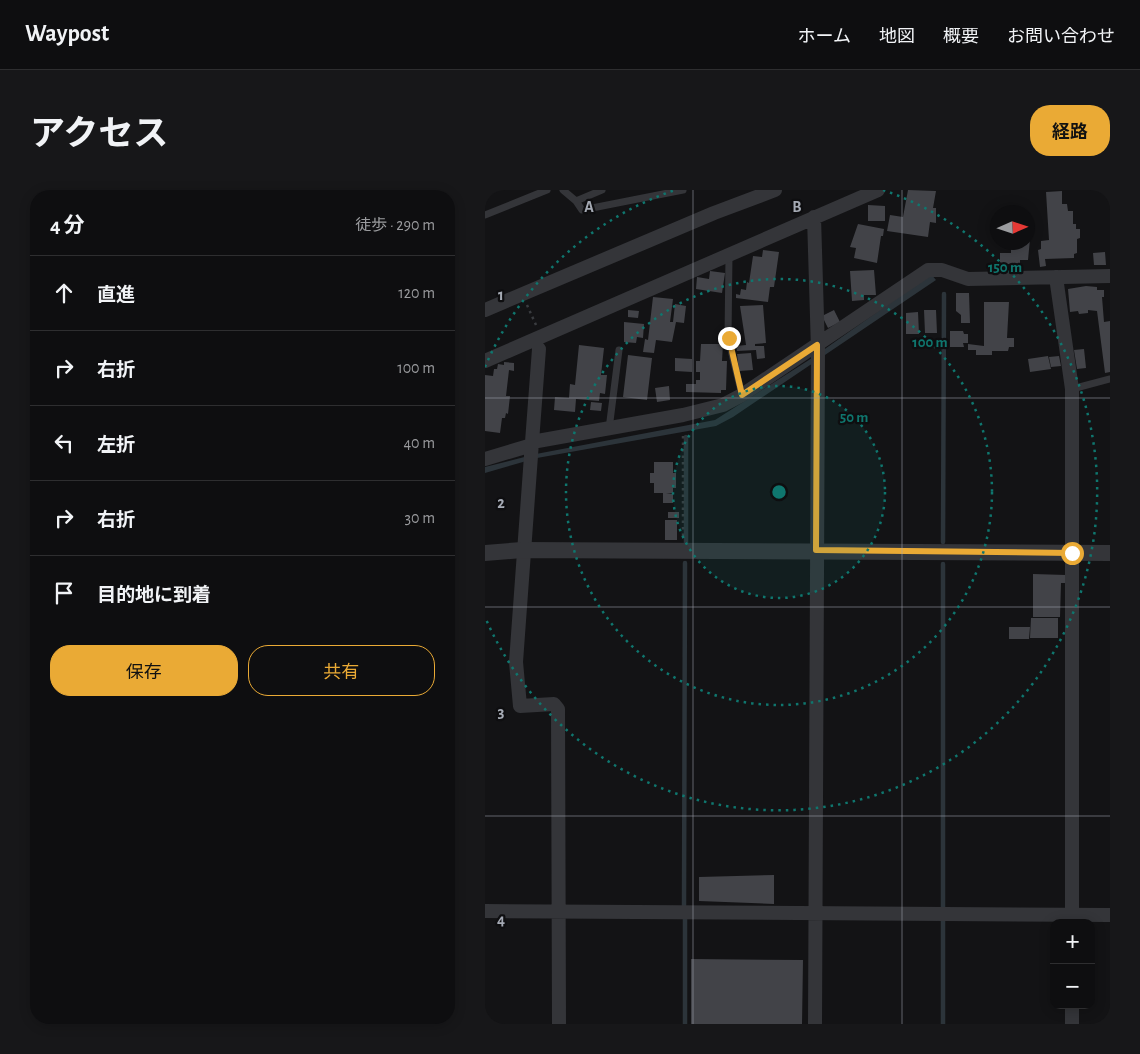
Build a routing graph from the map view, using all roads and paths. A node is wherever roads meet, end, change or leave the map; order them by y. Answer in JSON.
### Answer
{"nodes":[{"id":1,"x":547,"y":190,"type":"edge"},
{"id":2,"x":563,"y":190,"type":"edge"},
{"id":3,"x":602,"y":190,"type":"edge"},
{"id":4,"x":683,"y":190,"type":"edge"},
{"id":5,"x":775,"y":190,"type":"edge"},
{"id":6,"x":878,"y":190,"type":"edge"},
{"id":7,"x":576,"y":201,"type":"junction"},
{"id":8,"x":485,"y":215,"type":"edge"},
{"id":9,"x":814,"y":217,"type":"junction"},
{"id":10,"x":729,"y":253,"type":"junction"},
{"id":11,"x":1110,"y":276,"type":"edge"},
{"id":12,"x":1056,"y":277,"type":"junction"},
{"id":13,"x":522,"y":295,"type":"junction"},
{"id":14,"x":485,"y":310,"type":"edge"},
{"id":15,"x":540,"y":343,"type":"junction"},
{"id":16,"x":619,"y":350,"type":"dead end"},
{"id":17,"x":817,"y":353,"type":"junction"},
{"id":18,"x":485,"y":361,"type":"edge"},
{"id":19,"x":1110,"y":379,"type":"edge"},
{"id":20,"x":1072,"y":389,"type":"junction"},
{"id":21,"x":742,"y":395,"type":"junction"},
{"id":22,"x":609,"y":429,"type":"junction"},
{"id":23,"x":683,"y":435,"type":"dead end"},
{"id":24,"x":531,"y":451,"type":"junction"},
{"id":25,"x":485,"y":459,"type":"edge"},
{"id":26,"x":523,"y":550,"type":"junction"},
{"id":27,"x":682,"y":550,"type":"junction"},
{"id":28,"x":816,"y":550,"type":"junction"},
{"id":29,"x":1072,"y":553,"type":"junction"},
{"id":30,"x":1110,"y":553,"type":"edge"},
{"id":31,"x":485,"y":554,"type":"edge"},
{"id":32,"x":485,"y":911,"type":"edge"},
{"id":33,"x":559,"y":912,"type":"junction"},
{"id":34,"x":815,"y":914,"type":"junction"},
{"id":35,"x":1110,"y":915,"type":"edge"},
{"id":36,"x":1072,"y":919,"type":"edge"},
{"id":37,"x":1072,"y":1009,"type":"edge"},
{"id":38,"x":559,"y":1024,"type":"edge"},
{"id":39,"x":815,"y":1024,"type":"edge"},
{"id":40,"x":1072,"y":1024,"type":"edge"}],
"edges":[{"from":1,"to":8,"type":"lane"},
{"from":2,"to":7,"type":"lane"},
{"from":3,"to":7,"type":"lane"},
{"from":4,"to":7,"type":"lane"},
{"from":5,"to":13,"type":"street"},
{"from":6,"to":9,"type":"street"},
{"from":9,"to":10,"type":"street"},
{"from":9,"to":17,"type":"street"},
{"from":10,"to":15,"type":"street"},
{"from":10,"to":21,"type":"lane"},
{"from":11,"to":12,"type":"street"},
{"from":12,"to":17,"type":"street"},
{"from":12,"to":20,"type":"street"},
{"from":13,"to":14,"type":"street"},
{"from":13,"to":15,"type":"path"},
{"from":15,"to":18,"type":"street"},
{"from":15,"to":24,"type":"street"},
{"from":16,"to":22,"type":"lane"},
{"from":17,"to":21,"type":"street"},
{"from":17,"to":28,"type":"street"},
{"from":19,"to":20,"type":"lane"},
{"from":20,"to":29,"type":"street"},
{"from":21,"to":22,"type":"street"},
{"from":22,"to":24,"type":"street"},
{"from":23,"to":27,"type":"path"},
{"from":24,"to":25,"type":"street"},
{"from":24,"to":26,"type":"street"},
{"from":26,"to":27,"type":"street"},
{"from":26,"to":31,"type":"street"},
{"from":26,"to":33,"type":"street"},
{"from":27,"to":28,"type":"street"},
{"from":28,"to":29,"type":"street"},
{"from":28,"to":34,"type":"street"},
{"from":29,"to":30,"type":"street"},
{"from":29,"to":36,"type":"street"},
{"from":32,"to":33,"type":"street"},
{"from":33,"to":34,"type":"street"},
{"from":33,"to":38,"type":"street"},
{"from":34,"to":36,"type":"street"},
{"from":34,"to":39,"type":"street"},
{"from":35,"to":36,"type":"street"},
{"from":37,"to":40,"type":"street"}]}
